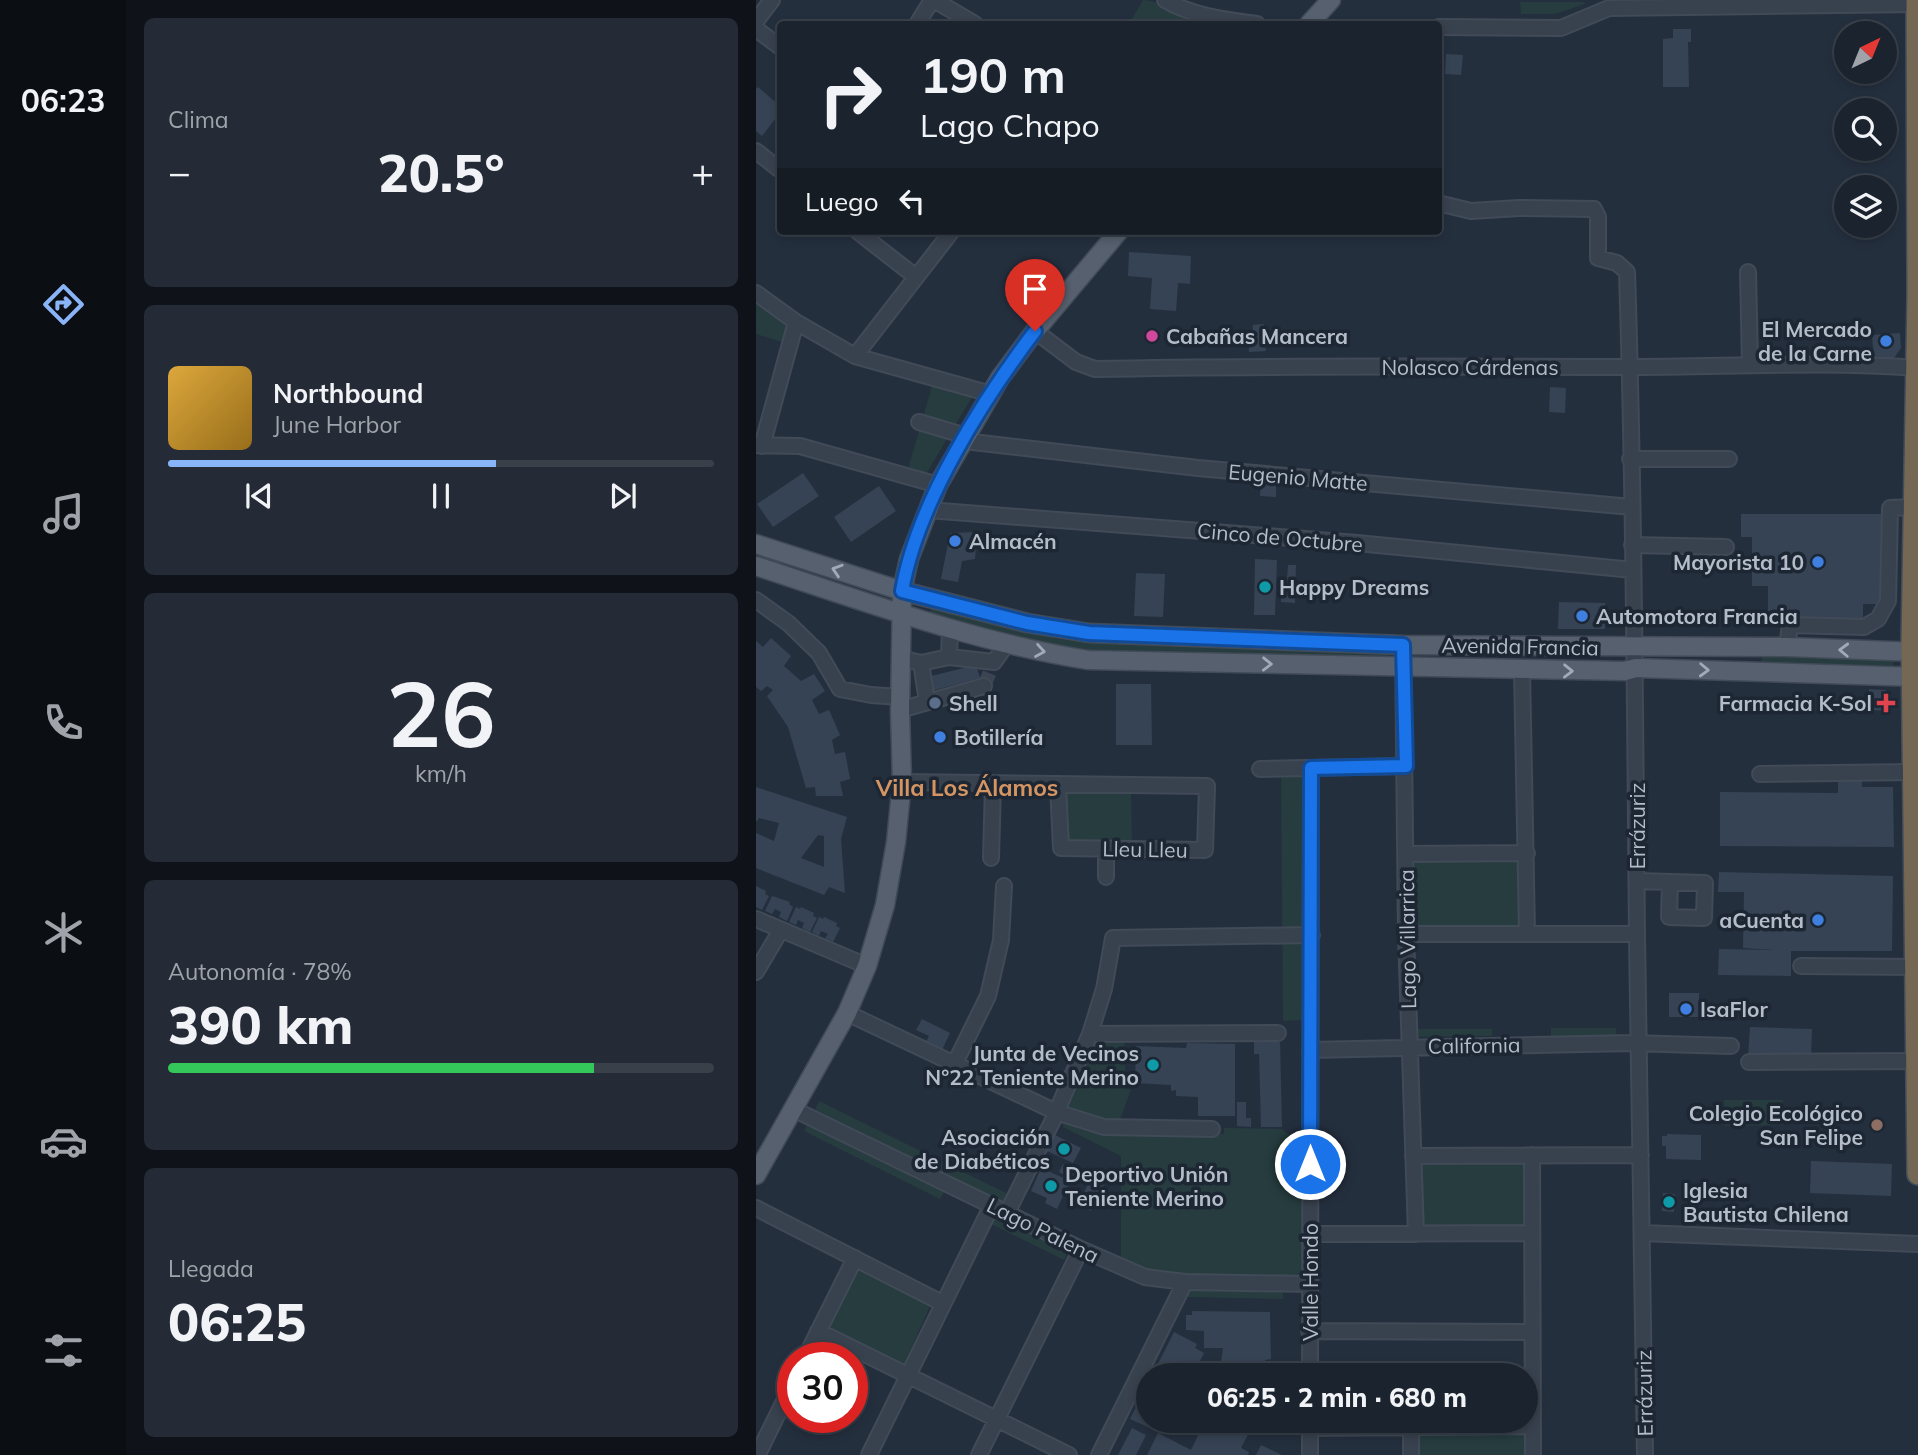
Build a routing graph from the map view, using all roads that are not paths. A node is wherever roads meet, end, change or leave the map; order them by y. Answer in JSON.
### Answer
{"nodes":[{"id":1,"x":772,"y":0,"type":"edge"},
{"id":2,"x":933,"y":0,"type":"edge"},
{"id":3,"x":1165,"y":0,"type":"edge"},
{"id":4,"x":1331,"y":0,"type":"edge"},
{"id":5,"x":1917,"y":2,"type":"edge"},
{"id":6,"x":756,"y":21,"type":"edge"},
{"id":7,"x":919,"y":21,"type":"edge"},
{"id":8,"x":970,"y":21,"type":"edge"},
{"id":9,"x":1233,"y":21,"type":"edge"},
{"id":10,"x":1311,"y":21,"type":"edge"},
{"id":11,"x":1442,"y":26,"type":"edge"},
{"id":12,"x":756,"y":29,"type":"edge"},
{"id":13,"x":777,"y":45,"type":"edge"},
{"id":14,"x":756,"y":151,"type":"edge"},
{"id":15,"x":777,"y":168,"type":"edge"},
{"id":16,"x":1442,"y":204,"type":"edge"},
{"id":17,"x":863,"y":235,"type":"edge"},
{"id":18,"x":949,"y":235,"type":"edge"},
{"id":19,"x":1116,"y":235,"type":"edge"},
{"id":20,"x":1918,"y":257,"type":"edge"},
{"id":21,"x":1748,"y":272,"type":"dead end"},
{"id":22,"x":916,"y":277,"type":"junction"},
{"id":23,"x":756,"y":293,"type":"edge"},
{"id":24,"x":796,"y":322,"type":"junction"},
{"id":25,"x":1035,"y":331,"type":"junction"},
{"id":26,"x":855,"y":356,"type":"junction"},
{"id":27,"x":1750,"y":365,"type":"junction"},
{"id":28,"x":1630,"y":367,"type":"junction"},
{"id":29,"x":1917,"y":368,"type":"edge"},
{"id":30,"x":990,"y":394,"type":"junction"},
{"id":31,"x":919,"y":422,"type":"dead end"},
{"id":32,"x":965,"y":438,"type":"junction"},
{"id":33,"x":759,"y":445,"type":"edge"},
{"id":34,"x":1630,"y":459,"type":"junction"},
{"id":35,"x":1729,"y":459,"type":"dead end"},
{"id":36,"x":938,"y":485,"type":"junction"},
{"id":37,"x":1632,"y":507,"type":"junction"},
{"id":38,"x":1914,"y":508,"type":"junction"},
{"id":39,"x":928,"y":510,"type":"junction"},
{"id":40,"x":756,"y":544,"type":"edge"},
{"id":41,"x":1632,"y":545,"type":"junction"},
{"id":42,"x":1726,"y":547,"type":"dead end"},
{"id":43,"x":756,"y":566,"type":"edge"},
{"id":44,"x":1633,"y":570,"type":"junction"},
{"id":45,"x":902,"y":591,"type":"junction"},
{"id":46,"x":756,"y":600,"type":"edge"},
{"id":47,"x":900,"y":614,"type":"junction"},
{"id":48,"x":950,"y":630,"type":"junction"},
{"id":49,"x":1006,"y":645,"type":"junction"},
{"id":50,"x":1403,"y":645,"type":"junction"},
{"id":51,"x":1636,"y":645,"type":"junction"},
{"id":52,"x":1530,"y":647,"type":"junction"},
{"id":53,"x":1787,"y":647,"type":"junction"},
{"id":54,"x":1759,"y":648,"type":"junction"},
{"id":55,"x":1915,"y":652,"type":"edge"},
{"id":56,"x":948,"y":657,"type":"junction"},
{"id":57,"x":900,"y":658,"type":"junction"},
{"id":58,"x":921,"y":663,"type":"junction"},
{"id":59,"x":1404,"y":667,"type":"junction"},
{"id":60,"x":1471,"y":667,"type":"junction"},
{"id":61,"x":1636,"y":668,"type":"junction"},
{"id":62,"x":1522,"y":670,"type":"junction"},
{"id":63,"x":1746,"y":671,"type":"junction"},
{"id":64,"x":1915,"y":677,"type":"edge"},
{"id":65,"x":984,"y":687,"type":"dead end"},
{"id":66,"x":927,"y":701,"type":"junction"},
{"id":67,"x":900,"y":704,"type":"junction"},
{"id":68,"x":1406,"y":766,"type":"junction"},
{"id":69,"x":1311,"y":768,"type":"junction"},
{"id":70,"x":1260,"y":769,"type":"dead end"},
{"id":71,"x":1913,"y":772,"type":"junction"},
{"id":72,"x":1760,"y":774,"type":"dead end"},
{"id":73,"x":902,"y":782,"type":"junction"},
{"id":74,"x":993,"y":784,"type":"junction"},
{"id":75,"x":1058,"y":784,"type":"junction"},
{"id":76,"x":1106,"y":848,"type":"junction"},
{"id":77,"x":1527,"y":853,"type":"junction"},
{"id":78,"x":1406,"y":854,"type":"junction"},
{"id":79,"x":991,"y":858,"type":"dead end"},
{"id":80,"x":1106,"y":877,"type":"dead end"},
{"id":81,"x":1637,"y":881,"type":"junction"},
{"id":82,"x":1670,"y":882,"type":"dead end"},
{"id":83,"x":1004,"y":886,"type":"dead end"},
{"id":84,"x":756,"y":919,"type":"edge"},
{"id":85,"x":780,"y":930,"type":"junction"},
{"id":86,"x":1527,"y":933,"type":"junction"},
{"id":87,"x":1311,"y":934,"type":"junction"},
{"id":88,"x":1406,"y":934,"type":"junction"},
{"id":89,"x":1637,"y":934,"type":"junction"},
{"id":90,"x":867,"y":966,"type":"junction"},
{"id":91,"x":1801,"y":966,"type":"dead end"},
{"id":92,"x":1917,"y":967,"type":"edge"},
{"id":93,"x":756,"y":972,"type":"edge"},
{"id":94,"x":847,"y":1013,"type":"junction"},
{"id":95,"x":1090,"y":1034,"type":"junction"},
{"id":96,"x":1279,"y":1034,"type":"dead end"},
{"id":97,"x":1639,"y":1043,"type":"junction"},
{"id":98,"x":1408,"y":1046,"type":"junction"},
{"id":99,"x":1731,"y":1046,"type":"dead end"},
{"id":100,"x":1310,"y":1050,"type":"junction"},
{"id":101,"x":1917,"y":1061,"type":"edge"},
{"id":102,"x":1749,"y":1062,"type":"dead end"},
{"id":103,"x":954,"y":1065,"type":"junction"},
{"id":104,"x":793,"y":1109,"type":"junction"},
{"id":105,"x":1056,"y":1112,"type":"junction"},
{"id":106,"x":1212,"y":1129,"type":"dead end"},
{"id":107,"x":1532,"y":1155,"type":"junction"},
{"id":108,"x":1641,"y":1155,"type":"junction"},
{"id":109,"x":1413,"y":1156,"type":"junction"},
{"id":110,"x":1918,"y":1174,"type":"edge"},
{"id":111,"x":756,"y":1175,"type":"edge"},
{"id":112,"x":992,"y":1205,"type":"junction"},
{"id":113,"x":756,"y":1208,"type":"edge"},
{"id":114,"x":1007,"y":1213,"type":"junction"},
{"id":115,"x":1532,"y":1233,"type":"junction"},
{"id":116,"x":1642,"y":1233,"type":"junction"},
{"id":117,"x":1310,"y":1234,"type":"junction"},
{"id":118,"x":1416,"y":1234,"type":"junction"},
{"id":119,"x":1918,"y":1244,"type":"edge"},
{"id":120,"x":1081,"y":1249,"type":"junction"},
{"id":121,"x":855,"y":1258,"type":"junction"},
{"id":122,"x":1185,"y":1282,"type":"junction"},
{"id":123,"x":1310,"y":1284,"type":"junction"},
{"id":124,"x":942,"y":1303,"type":"junction"},
{"id":125,"x":818,"y":1331,"type":"junction"},
{"id":126,"x":1309,"y":1331,"type":"junction"},
{"id":127,"x":1531,"y":1332,"type":"junction"},
{"id":128,"x":813,"y":1342,"type":"edge"},
{"id":129,"x":1310,"y":1363,"type":"edge"},
{"id":130,"x":1531,"y":1363,"type":"edge"},
{"id":131,"x":907,"y":1375,"type":"junction"},
{"id":132,"x":777,"y":1416,"type":"edge"},
{"id":133,"x":997,"y":1420,"type":"junction"},
{"id":134,"x":1310,"y":1433,"type":"edge"},
{"id":135,"x":1411,"y":1433,"type":"edge"},
{"id":136,"x":1532,"y":1433,"type":"edge"},
{"id":137,"x":760,"y":1452,"type":"edge"},
{"id":138,"x":869,"y":1455,"type":"edge"},
{"id":139,"x":979,"y":1455,"type":"edge"},
{"id":140,"x":1069,"y":1455,"type":"edge"},
{"id":141,"x":1099,"y":1455,"type":"edge"},
{"id":142,"x":1310,"y":1455,"type":"edge"},
{"id":143,"x":1411,"y":1455,"type":"edge"},
{"id":144,"x":1533,"y":1455,"type":"edge"},
{"id":145,"x":1645,"y":1455,"type":"edge"}],
"edges":[{"from":1,"to":6,"type":"street"},
{"from":2,"to":7,"type":"street"},
{"from":2,"to":8,"type":"street"},
{"from":3,"to":9,"type":"street"},
{"from":4,"to":10,"type":"main road"},
{"from":5,"to":11,"type":"street"},
{"from":5,"to":20,"type":"highway"},
{"from":12,"to":13,"type":"street"},
{"from":14,"to":15,"type":"street"},
{"from":16,"to":28,"type":"street","name":"Errázuriz"},
{"from":17,"to":22,"type":"street"},
{"from":18,"to":22,"type":"street"},
{"from":19,"to":25,"type":"main road"},
{"from":20,"to":29,"type":"highway"},
{"from":21,"to":27,"type":"street"},
{"from":22,"to":26,"type":"street"},
{"from":23,"to":24,"type":"street"},
{"from":24,"to":26,"type":"street"},
{"from":24,"to":33,"type":"street"},
{"from":25,"to":28,"type":"street","name":"Nolasco Cárdenas"},
{"from":25,"to":30,"type":"main road"},
{"from":26,"to":30,"type":"street"},
{"from":27,"to":28,"type":"street","name":"Nolasco Cárdenas"},
{"from":27,"to":29,"type":"street","name":"Nolasco Cárdenas"},
{"from":28,"to":34,"type":"street","name":"Errázuriz"},
{"from":29,"to":38,"type":"highway"},
{"from":30,"to":32,"type":"main road"},
{"from":31,"to":32,"type":"street","name":"Eugenio Matte"},
{"from":32,"to":36,"type":"main road"},
{"from":32,"to":37,"type":"street","name":"Eugenio Matte"},
{"from":33,"to":36,"type":"street"},
{"from":34,"to":35,"type":"street"},
{"from":34,"to":37,"type":"street","name":"Errázuriz"},
{"from":36,"to":39,"type":"main road"},
{"from":37,"to":41,"type":"street","name":"Errázuriz"},
{"from":38,"to":53,"type":"street"},
{"from":38,"to":55,"type":"highway"},
{"from":39,"to":44,"type":"street","name":"Cinco de Octubre"},
{"from":39,"to":45,"type":"main road"},
{"from":45,"to":40,"type":"main road","name":"Avenida Francia","one_way":true},
{"from":41,"to":42,"type":"street"},
{"from":41,"to":44,"type":"street","name":"Errázuriz"},
{"from":43,"to":47,"type":"main road","name":"Avenida Francia"},
{"from":44,"to":51,"type":"street","name":"Errázuriz"},
{"from":45,"to":47,"type":"main road"},
{"from":45,"to":50,"type":"main road","name":"Avenida Francia"},
{"from":46,"to":67,"type":"street"},
{"from":47,"to":48,"type":"main road","name":"Avenida Francia"},
{"from":47,"to":57,"type":"main road"},
{"from":48,"to":49,"type":"main road","name":"Avenida Francia"},
{"from":48,"to":56,"type":"street"},
{"from":49,"to":56,"type":"street"},
{"from":49,"to":59,"type":"main road","name":"Avenida Francia","one_way":true},
{"from":50,"to":52,"type":"main road","name":"Avenida Francia"},
{"from":50,"to":59,"type":"street","name":"Lago Villarrica"},
{"from":51,"to":52,"type":"main road","name":"Avenida Francia"},
{"from":51,"to":54,"type":"main road","name":"Avenida Francia"},
{"from":51,"to":61,"type":"street","name":"Errázuriz"},
{"from":52,"to":60,"type":"main road"},
{"from":53,"to":54,"type":"main road","name":"Avenida Francia"},
{"from":55,"to":53,"type":"main road","name":"Avenida Francia","one_way":true},
{"from":54,"to":63,"type":"main road"},
{"from":55,"to":64,"type":"highway"},
{"from":56,"to":58,"type":"street"},
{"from":57,"to":58,"type":"street"},
{"from":57,"to":67,"type":"main road"},
{"from":58,"to":66,"type":"street"},
{"from":59,"to":60,"type":"main road","name":"Avenida Francia"},
{"from":59,"to":68,"type":"street","name":"Lago Villarrica"},
{"from":60,"to":62,"type":"main road","name":"Avenida Francia"},
{"from":62,"to":61,"type":"main road","name":"Avenida Francia","one_way":true},
{"from":61,"to":63,"type":"main road","name":"Avenida Francia","one_way":true},
{"from":61,"to":81,"type":"street","name":"Errázuriz"},
{"from":62,"to":77,"type":"street"},
{"from":63,"to":64,"type":"main road","name":"Avenida Francia"},
{"from":64,"to":71,"type":"highway"},
{"from":65,"to":66,"type":"street"},
{"from":66,"to":67,"type":"street"},
{"from":67,"to":73,"type":"main road"},
{"from":68,"to":69,"type":"street"},
{"from":68,"to":78,"type":"street","name":"Lago Villarrica"},
{"from":69,"to":70,"type":"street"},
{"from":69,"to":87,"type":"street","name":"Valle Hondo"},
{"from":71,"to":72,"type":"street"},
{"from":71,"to":92,"type":"highway"},
{"from":73,"to":74,"type":"street","name":"Lleu Lleu"},
{"from":73,"to":90,"type":"main road"},
{"from":74,"to":75,"type":"street","name":"Lleu Lleu"},
{"from":74,"to":79,"type":"street"},
{"from":75,"to":76,"type":"street","name":"Lleu Lleu"},
{"from":75,"to":76,"type":"street","name":"Lleu Lleu"},
{"from":76,"to":80,"type":"street"},
{"from":77,"to":78,"type":"street"},
{"from":77,"to":86,"type":"street"},
{"from":78,"to":88,"type":"street","name":"Lago Villarrica"},
{"from":81,"to":82,"type":"street"},
{"from":81,"to":89,"type":"street","name":"Errázuriz"},
{"from":83,"to":103,"type":"street"},
{"from":84,"to":85,"type":"street"},
{"from":85,"to":90,"type":"street"},
{"from":85,"to":93,"type":"street"},
{"from":86,"to":88,"type":"street"},
{"from":86,"to":89,"type":"street"},
{"from":87,"to":95,"type":"street"},
{"from":87,"to":100,"type":"street","name":"Valle Hondo"},
{"from":88,"to":98,"type":"street","name":"Lago Villarrica"},
{"from":89,"to":97,"type":"street","name":"Errázuriz"},
{"from":90,"to":94,"type":"main road"},
{"from":91,"to":92,"type":"street"},
{"from":92,"to":101,"type":"highway"},
{"from":94,"to":103,"type":"street"},
{"from":94,"to":104,"type":"main road"},
{"from":95,"to":96,"type":"street"},
{"from":95,"to":105,"type":"street"},
{"from":97,"to":98,"type":"street","name":"California"},
{"from":97,"to":99,"type":"street","name":"California"},
{"from":97,"to":108,"type":"street","name":"Errázuriz"},
{"from":98,"to":100,"type":"street","name":"California"},
{"from":98,"to":109,"type":"street","name":"Lago Villarrica"},
{"from":100,"to":117,"type":"street","name":"Valle Hondo"},
{"from":101,"to":102,"type":"street"},
{"from":101,"to":110,"type":"highway"},
{"from":103,"to":105,"type":"street"},
{"from":104,"to":111,"type":"main road"},
{"from":104,"to":112,"type":"street","name":"Lago Palena"},
{"from":105,"to":106,"type":"street"},
{"from":105,"to":114,"type":"street"},
{"from":107,"to":108,"type":"street"},
{"from":107,"to":109,"type":"street"},
{"from":107,"to":115,"type":"street"},
{"from":108,"to":116,"type":"street","name":"Errázuriz"},
{"from":109,"to":118,"type":"street","name":"Lago Villarrica"},
{"from":112,"to":114,"type":"street","name":"Lago Palena"},
{"from":112,"to":124,"type":"street"},
{"from":113,"to":121,"type":"street"},
{"from":114,"to":120,"type":"street","name":"Lago Palena"},
{"from":115,"to":118,"type":"street"},
{"from":115,"to":127,"type":"street"},
{"from":116,"to":119,"type":"street"},
{"from":116,"to":145,"type":"street","name":"Errázuriz"},
{"from":117,"to":118,"type":"street"},
{"from":117,"to":123,"type":"street","name":"Valle Hondo"},
{"from":120,"to":122,"type":"street","name":"Lago Palena"},
{"from":120,"to":133,"type":"street"},
{"from":121,"to":124,"type":"street"},
{"from":121,"to":125,"type":"street"},
{"from":122,"to":123,"type":"street","name":"Lago Palena"},
{"from":122,"to":141,"type":"street"},
{"from":123,"to":126,"type":"street","name":"Valle Hondo"},
{"from":124,"to":131,"type":"street"},
{"from":125,"to":128,"type":"street"},
{"from":125,"to":131,"type":"street"},
{"from":126,"to":127,"type":"street"},
{"from":126,"to":129,"type":"street","name":"Valle Hondo"},
{"from":127,"to":130,"type":"street"},
{"from":131,"to":133,"type":"street"},
{"from":131,"to":138,"type":"street"},
{"from":132,"to":137,"type":"street"},
{"from":133,"to":139,"type":"street"},
{"from":133,"to":140,"type":"street"},
{"from":134,"to":142,"type":"street"},
{"from":135,"to":143,"type":"street"},
{"from":136,"to":144,"type":"street"}]}
